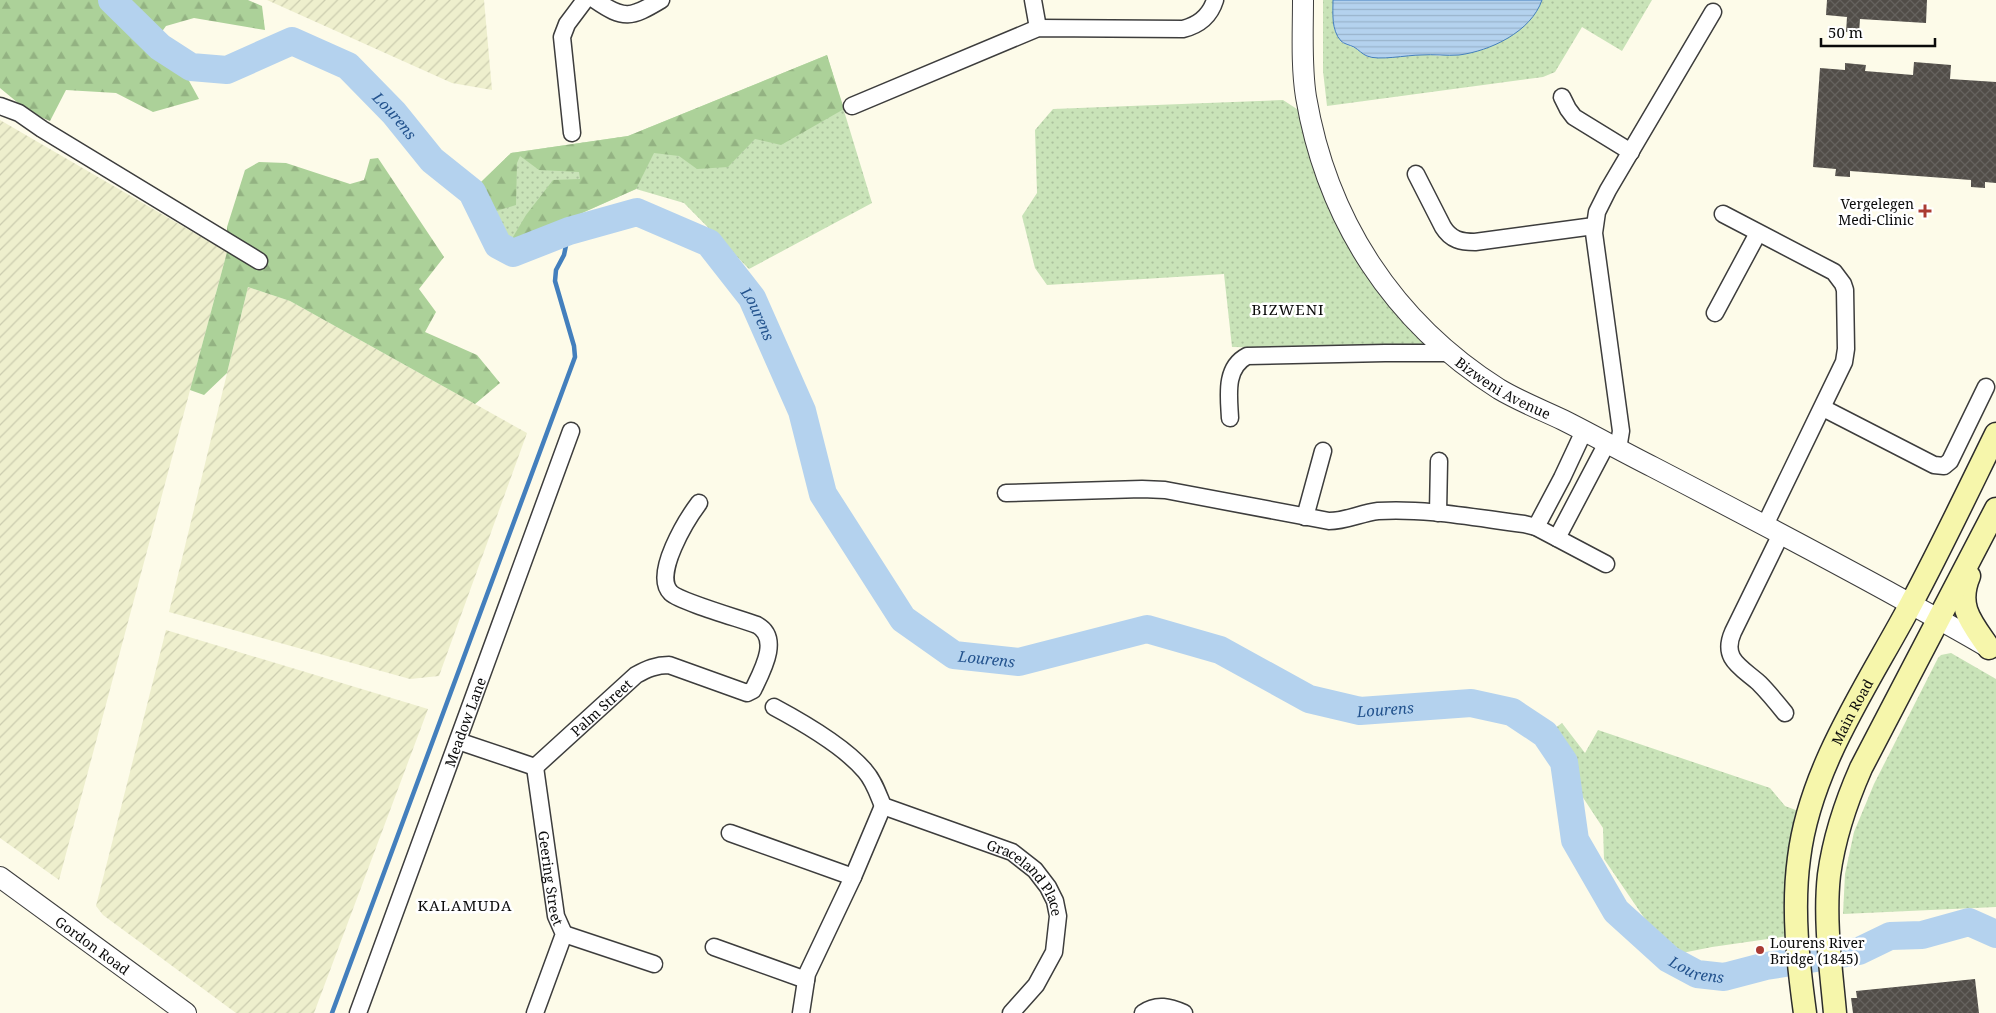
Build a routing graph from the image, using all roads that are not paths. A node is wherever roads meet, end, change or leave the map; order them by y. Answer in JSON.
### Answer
{"nodes":[{"id":1,"x":585,"y":0,"type":"edge"},
{"id":2,"x":595,"y":0,"type":"edge"},
{"id":3,"x":661,"y":0,"type":"edge"},
{"id":4,"x":1033,"y":0,"type":"edge"},
{"id":5,"x":1214,"y":0,"type":"edge"},
{"id":6,"x":1304,"y":0,"type":"edge"},
{"id":7,"x":1713,"y":12,"type":"dead end"},
{"id":8,"x":1038,"y":28,"type":"junction"},
{"id":9,"x":1562,"y":97,"type":"dead end"},
{"id":10,"x":0,"y":106,"type":"edge"},
{"id":11,"x":852,"y":106,"type":"dead end"},
{"id":12,"x":572,"y":133,"type":"dead end"},
{"id":13,"x":1631,"y":152,"type":"junction"},
{"id":14,"x":1416,"y":174,"type":"dead end"},
{"id":15,"x":1722,"y":214,"type":"dead end"},
{"id":16,"x":1594,"y":226,"type":"junction"},
{"id":17,"x":1758,"y":233,"type":"junction"},
{"id":18,"x":259,"y":261,"type":"dead end"},
{"id":19,"x":1715,"y":313,"type":"dead end"},
{"id":20,"x":1450,"y":354,"type":"junction"},
{"id":21,"x":1986,"y":387,"type":"dead end"},
{"id":22,"x":1823,"y":408,"type":"junction"},
{"id":23,"x":1230,"y":418,"type":"dead end"},
{"id":24,"x":571,"y":431,"type":"dead end"},
{"id":25,"x":1584,"y":431,"type":"junction"},
{"id":26,"x":1996,"y":434,"type":"edge"},
{"id":27,"x":1612,"y":446,"type":"junction"},
{"id":28,"x":1322,"y":450,"type":"dead end"},
{"id":29,"x":1439,"y":461,"type":"dead end"},
{"id":30,"x":1006,"y":493,"type":"dead end"},
{"id":31,"x":700,"y":503,"type":"dead end"},
{"id":32,"x":1996,"y":509,"type":"edge"},
{"id":33,"x":1438,"y":513,"type":"junction"},
{"id":34,"x":1304,"y":517,"type":"junction"},
{"id":35,"x":1536,"y":527,"type":"junction"},
{"id":36,"x":1773,"y":529,"type":"junction"},
{"id":37,"x":1557,"y":538,"type":"junction"},
{"id":38,"x":1980,"y":541,"type":"junction"},
{"id":39,"x":1606,"y":564,"type":"dead end"},
{"id":40,"x":1911,"y":604,"type":"junction"},
{"id":41,"x":1939,"y":618,"type":"junction"},
{"id":42,"x":1992,"y":650,"type":"edge"},
{"id":43,"x":774,"y":707,"type":"dead end"},
{"id":44,"x":1785,"y":713,"type":"dead end"},
{"id":45,"x":458,"y":740,"type":"junction"},
{"id":46,"x":535,"y":767,"type":"junction"},
{"id":47,"x":883,"y":806,"type":"junction"},
{"id":48,"x":730,"y":833,"type":"dead end"},
{"id":49,"x":0,"y":877,"type":"edge"},
{"id":50,"x":853,"y":877,"type":"junction"},
{"id":51,"x":564,"y":934,"type":"junction"},
{"id":52,"x":714,"y":947,"type":"dead end"},
{"id":53,"x":654,"y":964,"type":"dead end"},
{"id":54,"x":806,"y":980,"type":"junction"},
{"id":55,"x":186,"y":1013,"type":"edge"},
{"id":56,"x":358,"y":1013,"type":"edge"},
{"id":57,"x":535,"y":1013,"type":"edge"},
{"id":58,"x":801,"y":1013,"type":"edge"},
{"id":59,"x":1011,"y":1013,"type":"edge"},
{"id":60,"x":1143,"y":1013,"type":"edge"},
{"id":61,"x":1184,"y":1013,"type":"edge"},
{"id":62,"x":1805,"y":1013,"type":"edge"},
{"id":63,"x":1835,"y":1013,"type":"edge"}],
"edges":[{"from":1,"to":12,"type":"street"},
{"from":2,"to":3,"type":"street"},
{"from":4,"to":8,"type":"street"},
{"from":5,"to":8,"type":"street"},
{"from":6,"to":20,"type":"street","name":"Bizweni Avenue"},
{"from":7,"to":13,"type":"street"},
{"from":8,"to":11,"type":"street"},
{"from":9,"to":13,"type":"street"},
{"from":10,"to":18,"type":"street"},
{"from":13,"to":16,"type":"street"},
{"from":14,"to":16,"type":"street"},
{"from":15,"to":17,"type":"street"},
{"from":16,"to":27,"type":"street"},
{"from":17,"to":19,"type":"street"},
{"from":17,"to":22,"type":"street"},
{"from":20,"to":23,"type":"street"},
{"from":20,"to":25,"type":"street","name":"Bizweni Avenue"},
{"from":21,"to":22,"type":"street"},
{"from":22,"to":36,"type":"street"},
{"from":24,"to":45,"type":"street","name":"Meadow Lane"},
{"from":25,"to":27,"type":"street","name":"Bizweni Avenue"},
{"from":25,"to":35,"type":"street"},
{"from":26,"to":40,"type":"main road","name":"Main Road"},
{"from":27,"to":36,"type":"street","name":"Bizweni Avenue"},
{"from":27,"to":37,"type":"street"},
{"from":28,"to":34,"type":"street"},
{"from":29,"to":33,"type":"street"},
{"from":30,"to":34,"type":"street"},
{"from":31,"to":46,"type":"street","name":"Palm Street"},
{"from":32,"to":38,"type":"main road"},
{"from":33,"to":34,"type":"street"},
{"from":33,"to":35,"type":"street"},
{"from":35,"to":37,"type":"street"},
{"from":36,"to":40,"type":"street","name":"Bizweni Avenue"},
{"from":36,"to":44,"type":"street"},
{"from":37,"to":39,"type":"street"},
{"from":38,"to":41,"type":"main road"},
{"from":38,"to":42,"type":"main road"},
{"from":40,"to":41,"type":"street","name":"Bizweni Avenue"},
{"from":40,"to":62,"type":"main road","name":"Main Road"},
{"from":41,"to":42,"type":"street","name":"Bizweni Avenue"},
{"from":41,"to":63,"type":"main road"},
{"from":43,"to":47,"type":"street"},
{"from":45,"to":46,"type":"street"},
{"from":45,"to":56,"type":"street","name":"Meadow Lane"},
{"from":46,"to":51,"type":"street","name":"Geering Street"},
{"from":47,"to":50,"type":"street"},
{"from":47,"to":59,"type":"street","name":"Graceland Place"},
{"from":48,"to":50,"type":"street"},
{"from":49,"to":55,"type":"street","name":"Gordon Road"},
{"from":50,"to":54,"type":"street"},
{"from":51,"to":53,"type":"street"},
{"from":51,"to":57,"type":"street","name":"Geering Street"},
{"from":52,"to":54,"type":"street"},
{"from":54,"to":58,"type":"street"},
{"from":60,"to":61,"type":"street"}]}
